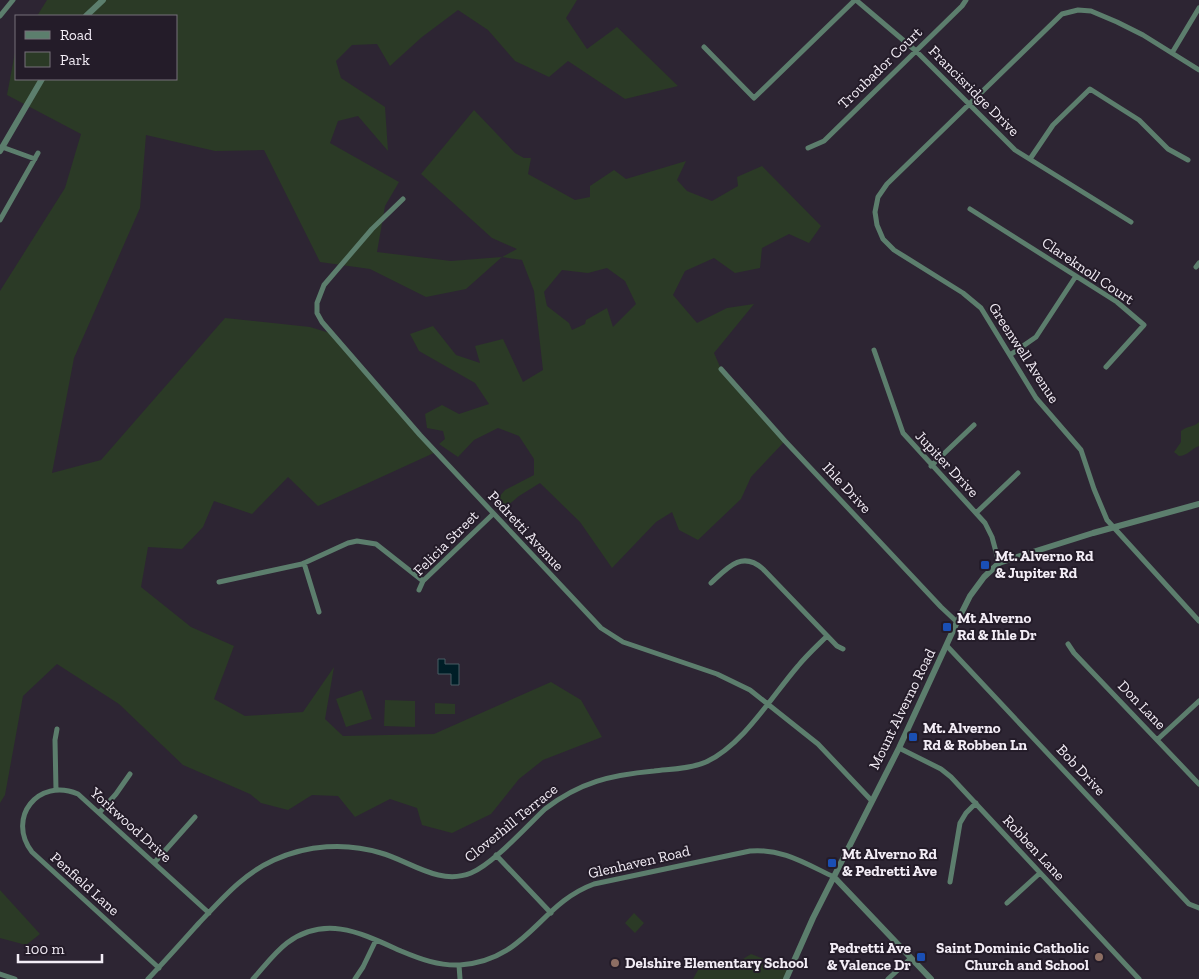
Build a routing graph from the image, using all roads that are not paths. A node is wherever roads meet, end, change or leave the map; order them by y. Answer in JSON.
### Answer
{"nodes":[{"id":1,"x":13,"y":0,"type":"edge"},
{"id":2,"x":103,"y":0,"type":"edge"},
{"id":3,"x":855,"y":0,"type":"edge"},
{"id":4,"x":966,"y":0,"type":"edge"},
{"id":5,"x":1199,"y":8,"type":"edge"},
{"id":6,"x":87,"y":15,"type":"edge"},
{"id":7,"x":0,"y":16,"type":"edge"},
{"id":8,"x":704,"y":47,"type":"dead end"},
{"id":9,"x":916,"y":51,"type":"junction"},
{"id":10,"x":1172,"y":52,"type":"junction"},
{"id":11,"x":1199,"y":70,"type":"edge"},
{"id":12,"x":41,"y":80,"type":"edge"},
{"id":13,"x":968,"y":104,"type":"junction"},
{"id":14,"x":808,"y":148,"type":"dead end"},
{"id":15,"x":1,"y":149,"type":"edge"},
{"id":16,"x":38,"y":153,"type":"dead end"},
{"id":17,"x":34,"y":159,"type":"junction"},
{"id":18,"x":1030,"y":159,"type":"junction"},
{"id":19,"x":1188,"y":160,"type":"dead end"},
{"id":20,"x":403,"y":199,"type":"dead end"},
{"id":21,"x":970,"y":209,"type":"dead end"},
{"id":22,"x":0,"y":220,"type":"edge"},
{"id":23,"x":1131,"y":222,"type":"dead end"},
{"id":24,"x":1076,"y":276,"type":"junction"},
{"id":25,"x":874,"y":350,"type":"dead end"},
{"id":26,"x":1010,"y":355,"type":"junction"},
{"id":27,"x":1106,"y":367,"type":"dead end"},
{"id":28,"x":721,"y":370,"type":"dead end"},
{"id":29,"x":974,"y":425,"type":"dead end"},
{"id":30,"x":931,"y":466,"type":"junction"},
{"id":31,"x":1018,"y":473,"type":"dead end"},
{"id":32,"x":1199,"y":504,"type":"edge"},
{"id":33,"x":976,"y":513,"type":"junction"},
{"id":34,"x":492,"y":514,"type":"junction"},
{"id":35,"x":1113,"y":528,"type":"junction"},
{"id":36,"x":304,"y":563,"type":"junction"},
{"id":37,"x":999,"y":563,"type":"junction"},
{"id":38,"x":423,"y":581,"type":"junction"},
{"id":39,"x":219,"y":582,"type":"dead end"},
{"id":40,"x":711,"y":583,"type":"dead end"},
{"id":41,"x":419,"y":590,"type":"dead end"},
{"id":42,"x":319,"y":612,"type":"dead end"},
{"id":43,"x":1199,"y":621,"type":"edge"},
{"id":44,"x":957,"y":622,"type":"junction"},
{"id":45,"x":827,"y":636,"type":"junction"},
{"id":46,"x":1068,"y":644,"type":"dead end"},
{"id":47,"x":947,"y":646,"type":"junction"},
{"id":48,"x":843,"y":649,"type":"dead end"},
{"id":49,"x":1199,"y":701,"type":"edge"},
{"id":50,"x":767,"y":704,"type":"junction"},
{"id":51,"x":57,"y":729,"type":"dead end"},
{"id":52,"x":1158,"y":739,"type":"junction"},
{"id":53,"x":899,"y":748,"type":"junction"},
{"id":54,"x":130,"y":774,"type":"dead end"},
{"id":55,"x":1199,"y":784,"type":"edge"},
{"id":56,"x":56,"y":790,"type":"junction"},
{"id":57,"x":871,"y":800,"type":"junction"},
{"id":58,"x":976,"y":804,"type":"junction"},
{"id":59,"x":99,"y":813,"type":"junction"},
{"id":60,"x":195,"y":817,"type":"dead end"},
{"id":61,"x":496,"y":855,"type":"junction"},
{"id":62,"x":154,"y":863,"type":"junction"},
{"id":63,"x":1040,"y":873,"type":"junction"},
{"id":64,"x":834,"y":877,"type":"junction"},
{"id":65,"x":950,"y":882,"type":"dead end"},
{"id":66,"x":1007,"y":903,"type":"dead end"},
{"id":67,"x":1199,"y":908,"type":"edge"},
{"id":68,"x":209,"y":913,"type":"junction"},
{"id":69,"x":551,"y":913,"type":"junction"},
{"id":70,"x":376,"y":940,"type":"junction"},
{"id":71,"x":911,"y":958,"type":"junction"},
{"id":72,"x":459,"y":965,"type":"junction"},
{"id":73,"x":159,"y":968,"type":"junction"},
{"id":74,"x":0,"y":974,"type":"edge"},
{"id":75,"x":15,"y":979,"type":"edge"},
{"id":76,"x":148,"y":979,"type":"edge"},
{"id":77,"x":253,"y":979,"type":"edge"},
{"id":78,"x":355,"y":979,"type":"edge"},
{"id":79,"x":460,"y":979,"type":"edge"},
{"id":80,"x":786,"y":979,"type":"edge"},
{"id":81,"x":888,"y":979,"type":"edge"},
{"id":82,"x":931,"y":979,"type":"edge"},
{"id":83,"x":1140,"y":979,"type":"edge"}],
"edges":[{"from":1,"to":7,"type":"street"},
{"from":2,"to":6,"type":"street"},
{"from":3,"to":8,"type":"street"},
{"from":3,"to":9,"type":"street","name":"Francisridge Drive"},
{"from":4,"to":9,"type":"street","name":"Troubador Court"},
{"from":5,"to":10,"type":"street"},
{"from":9,"to":13,"type":"street","name":"Francisridge Drive"},
{"from":9,"to":14,"type":"street","name":"Troubador Court"},
{"from":10,"to":11,"type":"street","name":"Greenwell Avenue"},
{"from":10,"to":13,"type":"street","name":"Greenwell Avenue"},
{"from":12,"to":15,"type":"street"},
{"from":13,"to":18,"type":"street","name":"Francisridge Drive"},
{"from":13,"to":26,"type":"street","name":"Greenwell Avenue"},
{"from":15,"to":17,"type":"street"},
{"from":16,"to":17,"type":"street"},
{"from":17,"to":22,"type":"street"},
{"from":18,"to":19,"type":"street"},
{"from":18,"to":23,"type":"street","name":"Francisridge Drive"},
{"from":20,"to":34,"type":"street","name":"Pedretti Avenue"},
{"from":21,"to":24,"type":"street","name":"Clareknoll Court"},
{"from":24,"to":26,"type":"street"},
{"from":24,"to":27,"type":"street","name":"Clareknoll Court"},
{"from":25,"to":30,"type":"street","name":"Jupiter Drive"},
{"from":26,"to":35,"type":"street","name":"Greenwell Avenue"},
{"from":28,"to":44,"type":"street","name":"Ihle Drive"},
{"from":29,"to":30,"type":"street"},
{"from":30,"to":33,"type":"street","name":"Jupiter Drive"},
{"from":31,"to":33,"type":"street"},
{"from":32,"to":35,"type":"street","name":"Mount Alverno Road"},
{"from":33,"to":37,"type":"street","name":"Jupiter Drive"},
{"from":34,"to":38,"type":"street","name":"Felicia Street"},
{"from":34,"to":50,"type":"street","name":"Pedretti Avenue"},
{"from":35,"to":37,"type":"street","name":"Mount Alverno Road"},
{"from":35,"to":43,"type":"street","name":"Greenwell Avenue"},
{"from":36,"to":38,"type":"street"},
{"from":36,"to":39,"type":"street"},
{"from":36,"to":42,"type":"street"},
{"from":37,"to":44,"type":"street","name":"Mount Alverno Road"},
{"from":38,"to":41,"type":"street","name":"Felicia Street"},
{"from":40,"to":45,"type":"street"},
{"from":44,"to":47,"type":"street","name":"Mount Alverno Road"},
{"from":45,"to":48,"type":"street"},
{"from":45,"to":50,"type":"street","name":"Cloverhill Terrace"},
{"from":46,"to":52,"type":"street","name":"Don Lane"},
{"from":47,"to":53,"type":"street","name":"Mount Alverno Road"},
{"from":47,"to":67,"type":"street","name":"Bob Drive"},
{"from":49,"to":52,"type":"street"},
{"from":50,"to":57,"type":"street","name":"Pedretti Avenue"},
{"from":50,"to":61,"type":"street","name":"Cloverhill Terrace"},
{"from":51,"to":56,"type":"street"},
{"from":52,"to":55,"type":"street","name":"Don Lane"},
{"from":53,"to":57,"type":"street","name":"Mount Alverno Road"},
{"from":53,"to":58,"type":"street","name":"Robben Lane"},
{"from":54,"to":59,"type":"street"},
{"from":56,"to":59,"type":"street","name":"Yorkwood Drive"},
{"from":56,"to":73,"type":"street","name":"Penfield Lane"},
{"from":57,"to":64,"type":"street","name":"Mount Alverno Road"},
{"from":58,"to":63,"type":"street","name":"Robben Lane"},
{"from":58,"to":65,"type":"street"},
{"from":59,"to":62,"type":"street","name":"Yorkwood Drive"},
{"from":60,"to":62,"type":"street"},
{"from":61,"to":68,"type":"street","name":"Cloverhill Terrace"},
{"from":61,"to":69,"type":"street"},
{"from":62,"to":68,"type":"street","name":"Yorkwood Drive"},
{"from":63,"to":66,"type":"street"},
{"from":63,"to":83,"type":"street","name":"Robben Lane"},
{"from":64,"to":69,"type":"street","name":"Glenhaven Road"},
{"from":64,"to":71,"type":"street"},
{"from":64,"to":80,"type":"street","name":"Mount Alverno Road"},
{"from":68,"to":73,"type":"street","name":"Cloverhill Terrace"},
{"from":69,"to":72,"type":"street","name":"Glenhaven Road"},
{"from":70,"to":72,"type":"street","name":"Glenhaven Road"},
{"from":70,"to":77,"type":"street","name":"Glenhaven Road"},
{"from":70,"to":78,"type":"street"},
{"from":71,"to":81,"type":"street"},
{"from":71,"to":82,"type":"street"},
{"from":72,"to":79,"type":"street"},
{"from":73,"to":76,"type":"street","name":"Cloverhill Terrace"},
{"from":74,"to":75,"type":"street"}]}
